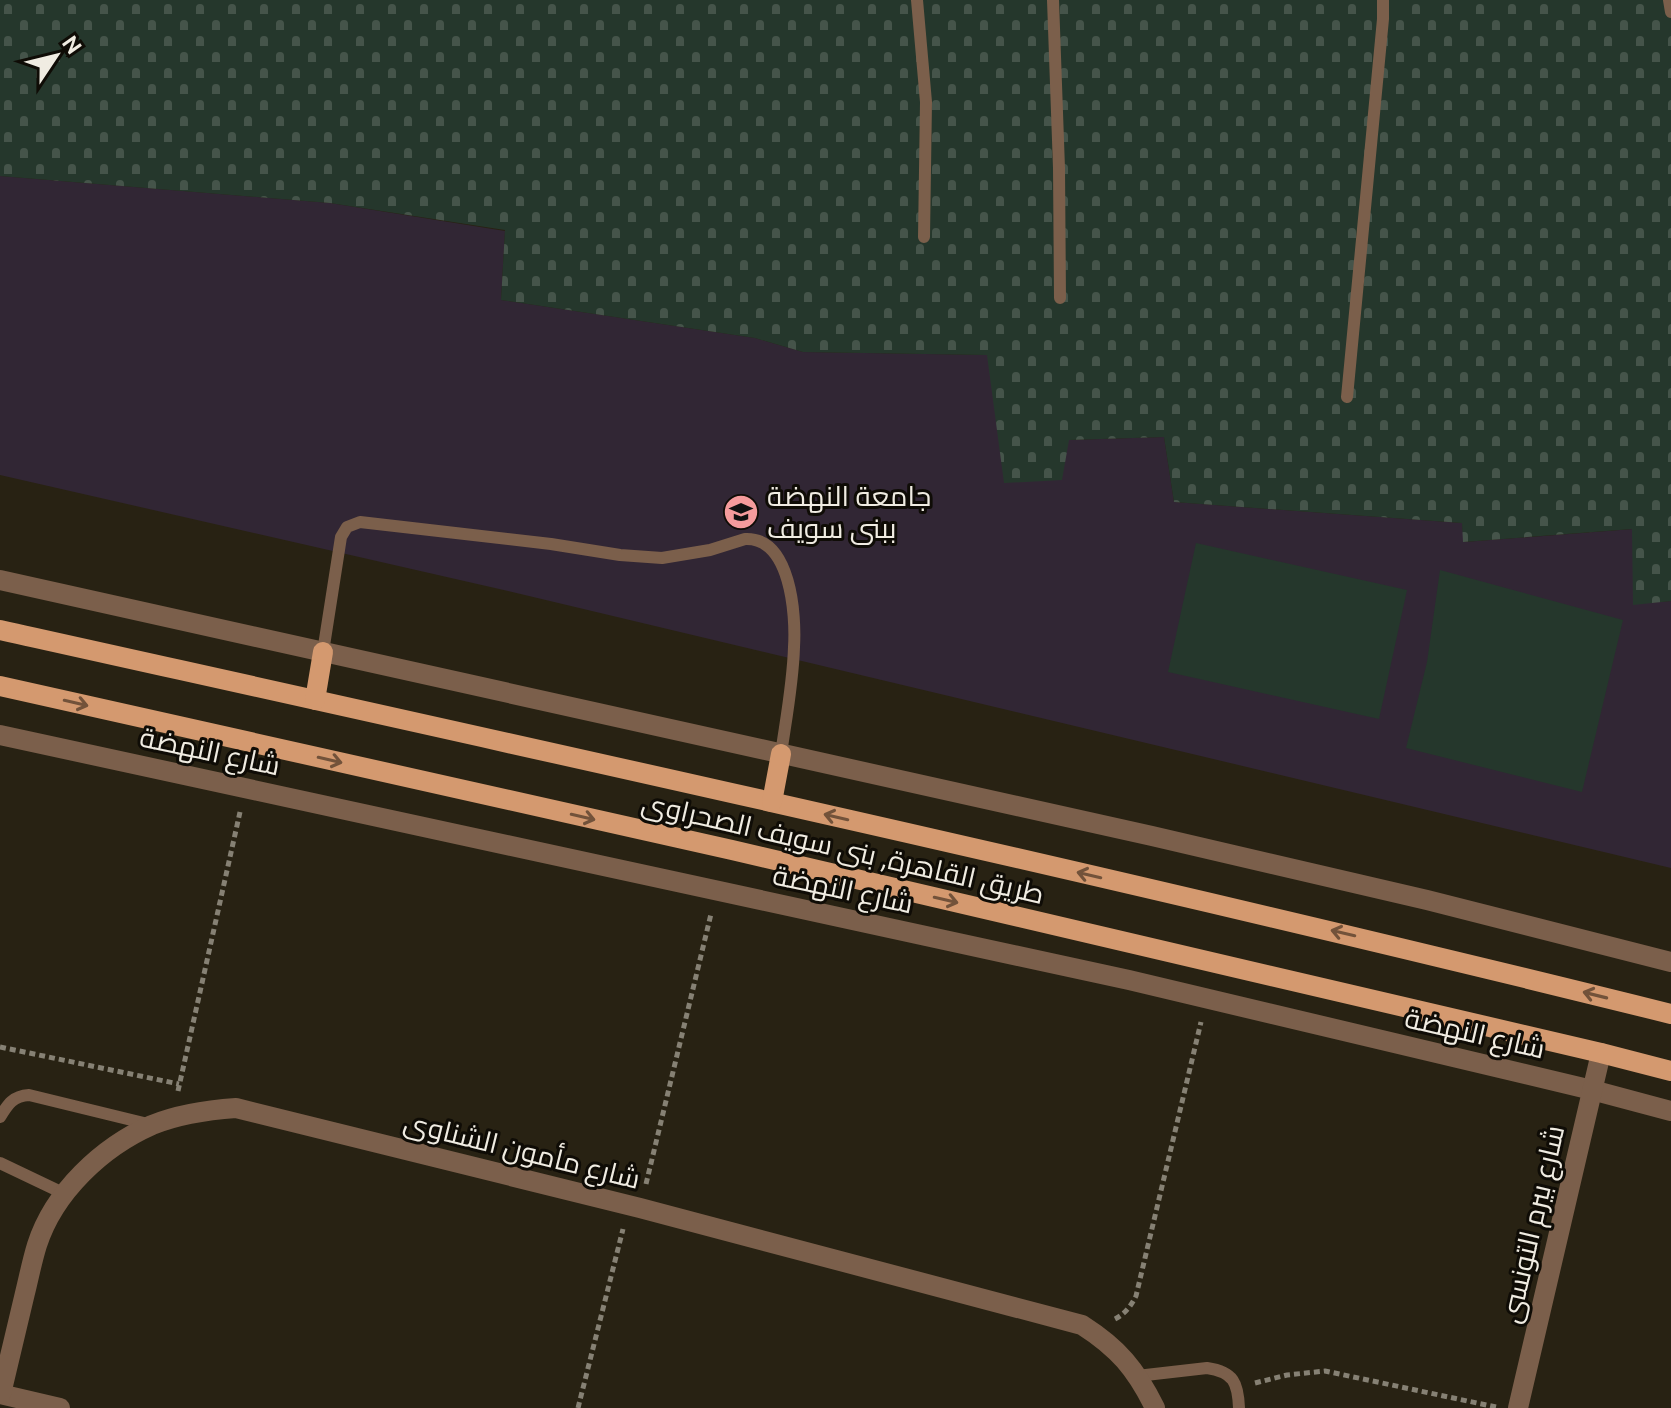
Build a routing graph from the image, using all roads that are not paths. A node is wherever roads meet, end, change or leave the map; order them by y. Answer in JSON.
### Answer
{"nodes":[{"id":1,"x":917,"y":0,"type":"edge"},
{"id":2,"x":1053,"y":0,"type":"edge"},
{"id":3,"x":1383,"y":0,"type":"edge"},
{"id":4,"x":1669,"y":0,"type":"edge"},
{"id":5,"x":1671,"y":12,"type":"edge"},
{"id":6,"x":924,"y":237,"type":"dead end"},
{"id":7,"x":1060,"y":298,"type":"dead end"},
{"id":8,"x":1347,"y":397,"type":"dead end"},
{"id":9,"x":0,"y":580,"type":"edge"},
{"id":10,"x":0,"y":630,"type":"edge"},
{"id":11,"x":323,"y":652,"type":"junction"},
{"id":12,"x":0,"y":686,"type":"edge"},
{"id":13,"x":315,"y":700,"type":"junction"},
{"id":14,"x":0,"y":735,"type":"edge"},
{"id":15,"x":781,"y":754,"type":"junction"},
{"id":16,"x":772,"y":802,"type":"junction"},
{"id":17,"x":1671,"y":962,"type":"edge"},
{"id":18,"x":1671,"y":1014,"type":"edge"},
{"id":19,"x":1601,"y":1053,"type":"junction"},
{"id":20,"x":1671,"y":1071,"type":"edge"},
{"id":21,"x":1592,"y":1090,"type":"junction"},
{"id":22,"x":1671,"y":1111,"type":"edge"},
{"id":23,"x":0,"y":1117,"type":"edge"},
{"id":24,"x":152,"y":1125,"type":"junction"},
{"id":25,"x":0,"y":1163,"type":"edge"},
{"id":26,"x":65,"y":1194,"type":"junction"},
{"id":27,"x":1137,"y":1376,"type":"junction"},
{"id":28,"x":0,"y":1394,"type":"edge"},
{"id":29,"x":60,"y":1408,"type":"edge"},
{"id":30,"x":1155,"y":1408,"type":"edge"},
{"id":31,"x":1239,"y":1408,"type":"edge"},
{"id":32,"x":1518,"y":1408,"type":"edge"}],
"edges":[{"from":1,"to":6,"type":"lane"},
{"from":2,"to":7,"type":"lane"},
{"from":3,"to":8,"type":"lane"},
{"from":4,"to":5,"type":"lane"},
{"from":9,"to":11,"type":"street"},
{"from":10,"to":13,"type":"main road","name":"طريق القاهرة, بنى سويف الصحراوى"},
{"from":11,"to":13,"type":"main road"},
{"from":11,"to":15,"type":"street"},
{"from":11,"to":15,"type":"lane"},
{"from":12,"to":19,"type":"main road","name":"طريق القاهرة, بنى سويف الصحراوى","one_way":true},
{"from":13,"to":16,"type":"main road","name":"طريق القاهرة, بنى سويف الصحراوى"},
{"from":14,"to":21,"type":"street","name":"شارع النهضة"},
{"from":15,"to":16,"type":"main road"},
{"from":15,"to":17,"type":"street"},
{"from":18,"to":16,"type":"main road","name":"طريق القاهرة, بنى سويف الصحراوى","one_way":true},
{"from":19,"to":20,"type":"main road","name":"طريق القاهرة, بنى سويف الصحراوى"},
{"from":19,"to":21,"type":"street","name":"شارع بيرم التونسى"},
{"from":21,"to":22,"type":"street","name":"شارع النهضة"},
{"from":21,"to":32,"type":"street","name":"شارع بيرم التونسى"},
{"from":23,"to":24,"type":"lane"},
{"from":24,"to":26,"type":"street","name":"شارع مأمون الشناوى"},
{"from":24,"to":27,"type":"street","name":"شارع مأمون الشناوى"},
{"from":25,"to":26,"type":"lane"},
{"from":26,"to":28,"type":"street","name":"شارع مأمون الشناوى"},
{"from":27,"to":30,"type":"street","name":"شارع مأمون الشناوى"},
{"from":27,"to":31,"type":"lane"},
{"from":28,"to":29,"type":"street"}]}
